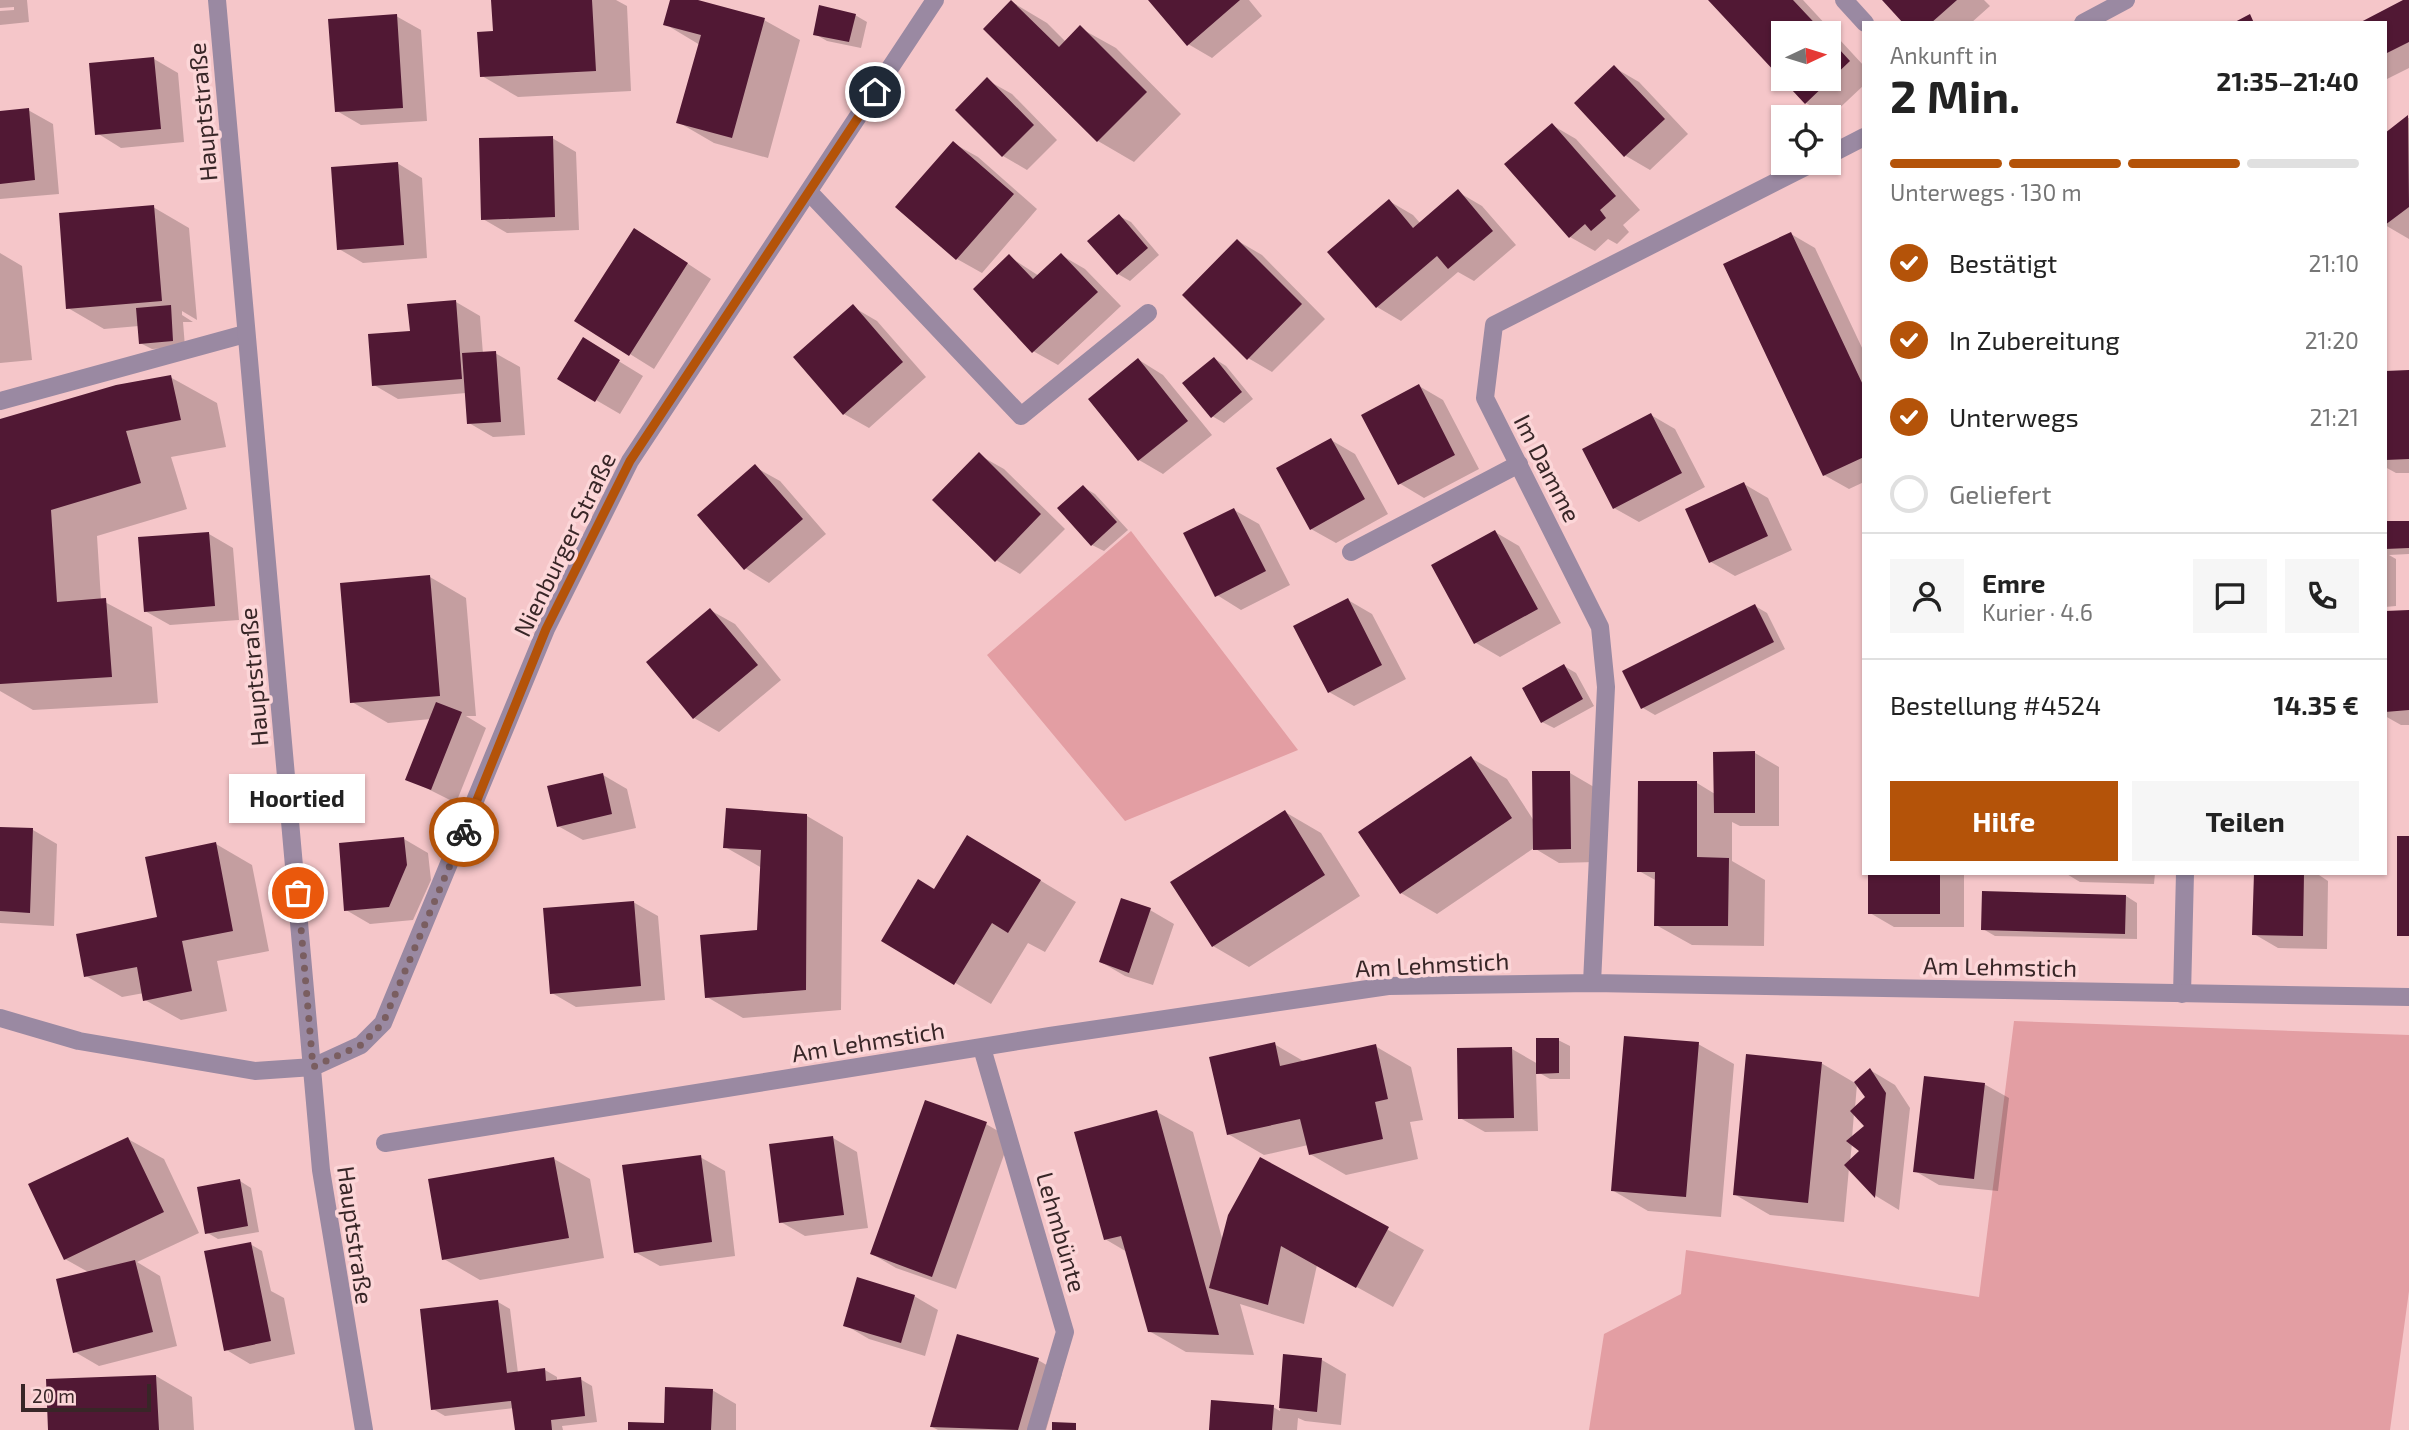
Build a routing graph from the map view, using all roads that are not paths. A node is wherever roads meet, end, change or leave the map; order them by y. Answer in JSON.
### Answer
{"nodes":[{"id":1,"x":217,"y":0,"type":"edge"},
{"id":2,"x":935,"y":0,"type":"edge"},
{"id":3,"x":1844,"y":0,"type":"edge"},
{"id":4,"x":2126,"y":0,"type":"edge"},
{"id":5,"x":1863,"y":21,"type":"edge"},
{"id":6,"x":2087,"y":21,"type":"edge"},
{"id":7,"x":1862,"y":138,"type":"edge"},
{"id":8,"x":1841,"y":149,"type":"edge"},
{"id":9,"x":1790,"y":175,"type":"edge"},
{"id":10,"x":809,"y":192,"type":"junction"},
{"id":11,"x":1148,"y":313,"type":"dead end"},
{"id":12,"x":245,"y":334,"type":"junction"},
{"id":13,"x":0,"y":401,"type":"edge"},
{"id":14,"x":1519,"y":464,"type":"junction"},
{"id":15,"x":1351,"y":552,"type":"dead end"},
{"id":16,"x":2185,"y":875,"type":"edge"},
{"id":17,"x":1592,"y":983,"type":"junction"},
{"id":18,"x":2182,"y":994,"type":"junction"},
{"id":19,"x":2409,"y":997,"type":"edge"},
{"id":20,"x":0,"y":1018,"type":"edge"},
{"id":21,"x":982,"y":1048,"type":"junction"},
{"id":22,"x":313,"y":1067,"type":"junction"},
{"id":23,"x":385,"y":1143,"type":"dead end"},
{"id":24,"x":364,"y":1430,"type":"edge"},
{"id":25,"x":1036,"y":1430,"type":"edge"}],
"edges":[{"from":1,"to":12,"type":"street","name":"Hauptstraße"},
{"from":2,"to":10,"type":"street","name":"Nienburger Straße"},
{"from":3,"to":5,"type":"street"},
{"from":4,"to":6,"type":"street"},
{"from":7,"to":8,"type":"street"},
{"from":9,"to":14,"type":"street","name":"Im Damme"},
{"from":10,"to":11,"type":"street"},
{"from":10,"to":22,"type":"street","name":"Nienburger Straße"},
{"from":12,"to":13,"type":"street"},
{"from":12,"to":22,"type":"street","name":"Hauptstraße"},
{"from":14,"to":15,"type":"street"},
{"from":14,"to":17,"type":"street","name":"Im Damme"},
{"from":16,"to":18,"type":"street"},
{"from":17,"to":18,"type":"street","name":"Am Lehmstich"},
{"from":17,"to":21,"type":"street","name":"Am Lehmstich"},
{"from":18,"to":19,"type":"street","name":"Am Lehmstich"},
{"from":20,"to":22,"type":"street"},
{"from":21,"to":23,"type":"street","name":"Am Lehmstich"},
{"from":21,"to":25,"type":"street","name":"Lehmbünte"},
{"from":22,"to":24,"type":"street","name":"Hauptstraße"}]}
